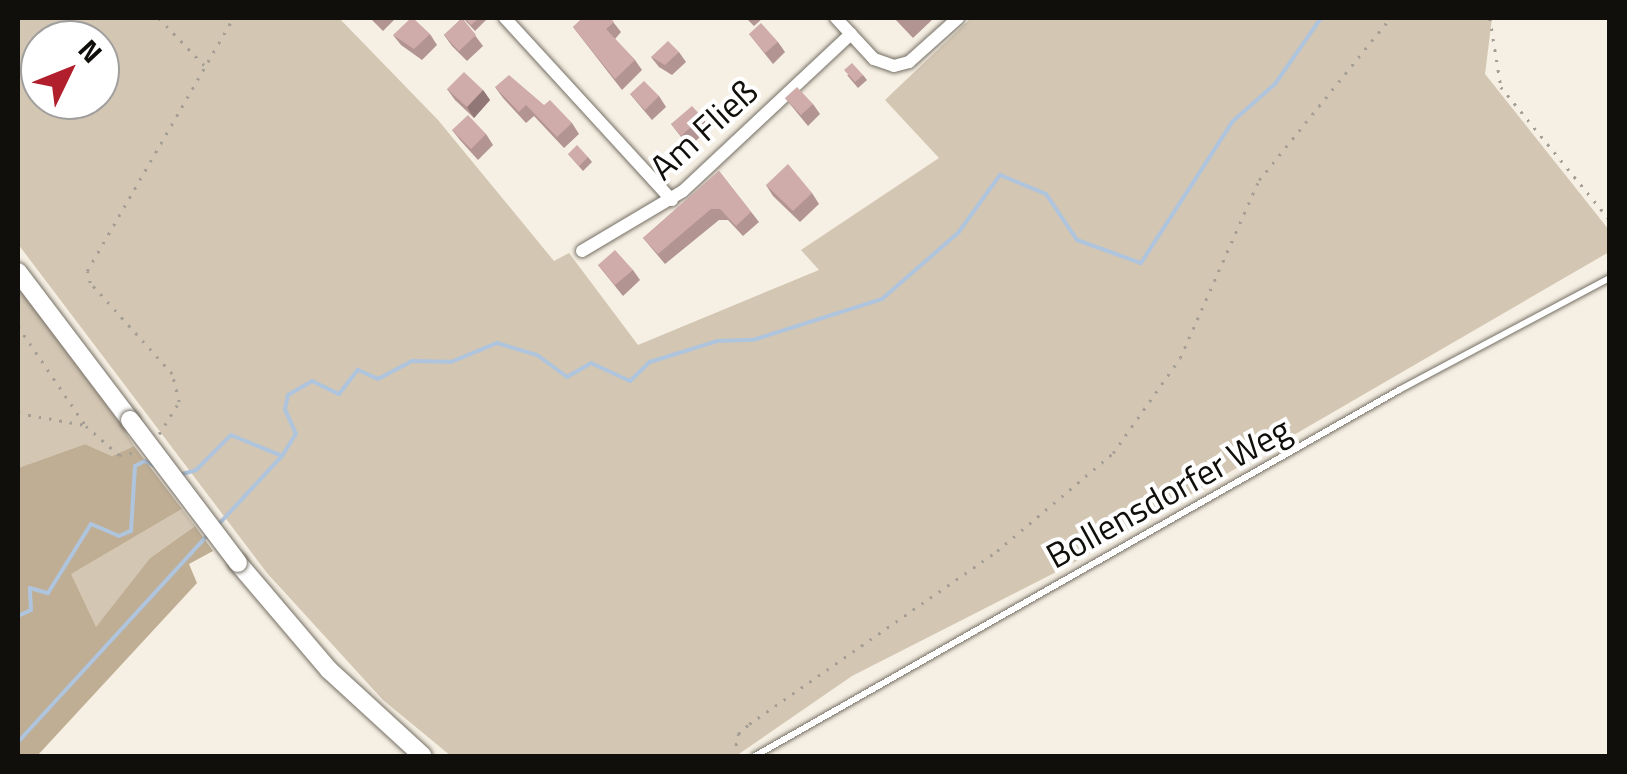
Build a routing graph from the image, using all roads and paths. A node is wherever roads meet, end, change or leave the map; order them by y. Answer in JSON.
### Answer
{"nodes":[{"id":1,"x":159,"y":18,"type":"edge"},
{"id":2,"x":233,"y":18,"type":"edge"},
{"id":3,"x":505,"y":18,"type":"edge"},
{"id":4,"x":836,"y":18,"type":"edge"},
{"id":5,"x":958,"y":18,"type":"edge"},
{"id":6,"x":1390,"y":18,"type":"edge"},
{"id":7,"x":1490,"y":18,"type":"edge"},
{"id":8,"x":851,"y":34,"type":"junction"},
{"id":9,"x":207,"y":68,"type":"junction"},
{"id":10,"x":672,"y":200,"type":"junction"},
{"id":11,"x":1610,"y":220,"type":"edge"},
{"id":12,"x":582,"y":251,"type":"dead end"},
{"id":13,"x":18,"y":272,"type":"edge"},
{"id":14,"x":1610,"y":278,"type":"edge"},
{"id":15,"x":18,"y":326,"type":"edge"},
{"id":16,"x":18,"y":413,"type":"edge"},
{"id":17,"x":86,"y":426,"type":"junction"},
{"id":18,"x":146,"y":444,"type":"dead end"},
{"id":19,"x":135,"y":453,"type":"dead end"},
{"id":20,"x":424,"y":756,"type":"edge"},
{"id":21,"x":734,"y":756,"type":"edge"},
{"id":22,"x":755,"y":756,"type":"edge"}],
"edges":[{"from":1,"to":9,"type":"path"},
{"from":2,"to":9,"type":"path"},
{"from":3,"to":10,"type":"street"},
{"from":4,"to":8,"type":"street"},
{"from":5,"to":8,"type":"street"},
{"from":6,"to":21,"type":"path"},
{"from":7,"to":11,"type":"path"},
{"from":8,"to":10,"type":"street","name":"Am Fließ"},
{"from":9,"to":18,"type":"path"},
{"from":10,"to":12,"type":"street","name":"Am Fließ"},
{"from":13,"to":20,"type":"main road","bridge":true},
{"from":14,"to":22,"type":"lane","name":"Bollensdorfer Weg"},
{"from":15,"to":17,"type":"path"},
{"from":16,"to":17,"type":"path"},
{"from":17,"to":19,"type":"path"}]}
